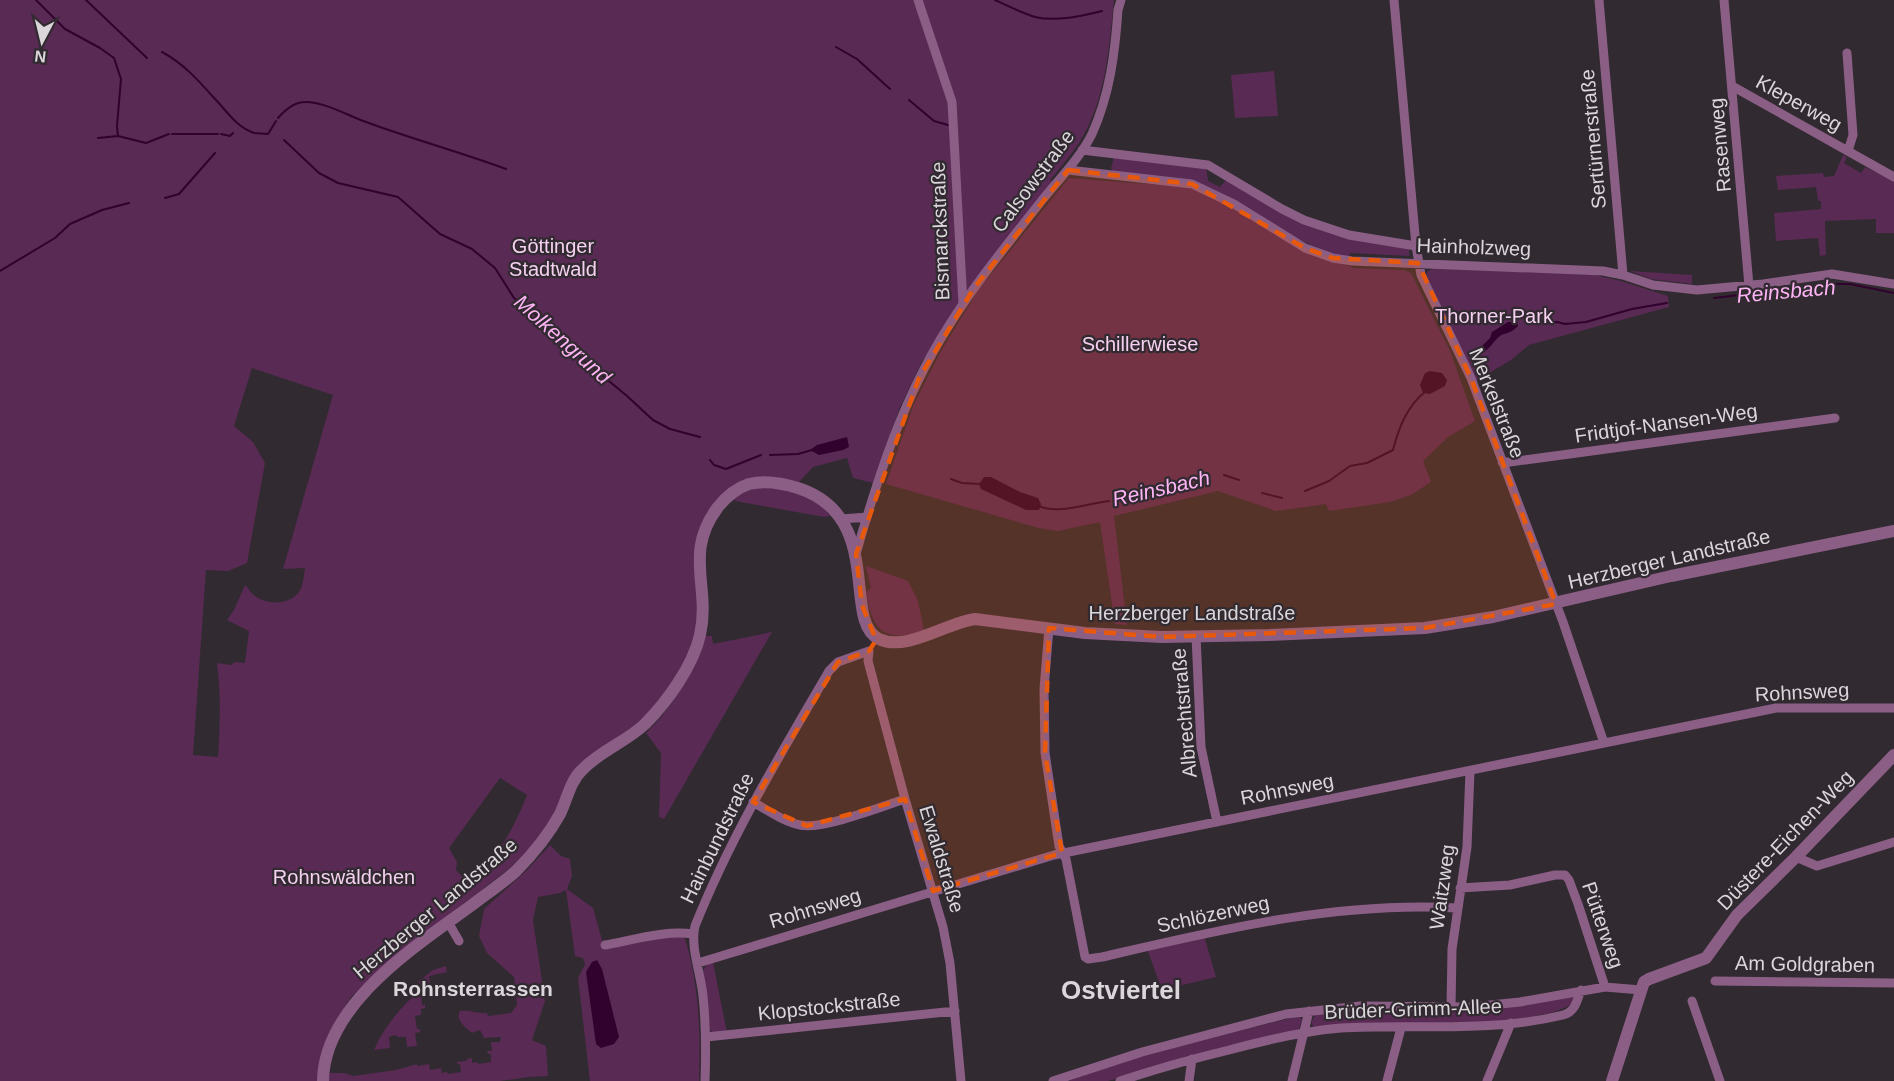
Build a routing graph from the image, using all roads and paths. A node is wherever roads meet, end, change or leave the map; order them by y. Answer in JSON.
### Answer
{"nodes":[{"id":1,"x":918,"y":0,"type":"edge"},
{"id":2,"x":1121,"y":0,"type":"edge"},
{"id":3,"x":1394,"y":0,"type":"edge"},
{"id":4,"x":1599,"y":0,"type":"edge"},
{"id":5,"x":1724,"y":0,"type":"edge"},
{"id":6,"x":1847,"y":53,"type":"dead end"},
{"id":7,"x":1732,"y":86,"type":"junction"},
{"id":8,"x":1082,"y":150,"type":"junction"},
{"id":9,"x":1848,"y":151,"type":"junction"},
{"id":10,"x":1068,"y":170,"type":"junction"},
{"id":11,"x":1894,"y":177,"type":"edge"},
{"id":12,"x":1416,"y":246,"type":"junction"},
{"id":13,"x":1418,"y":263,"type":"junction"},
{"id":14,"x":1623,"y":275,"type":"junction"},
{"id":15,"x":1894,"y":284,"type":"edge"},
{"id":16,"x":1749,"y":286,"type":"junction"},
{"id":17,"x":963,"y":304,"type":"junction"},
{"id":18,"x":1835,"y":418,"type":"dead end"},
{"id":19,"x":1502,"y":462,"type":"junction"},
{"id":20,"x":867,"y":517,"type":"junction"},
{"id":21,"x":842,"y":519,"type":"junction"},
{"id":22,"x":1894,"y":531,"type":"edge"},
{"id":23,"x":856,"y":554,"type":"junction"},
{"id":24,"x":1556,"y":604,"type":"junction"},
{"id":25,"x":1048,"y":628,"type":"junction"},
{"id":26,"x":1196,"y":636,"type":"junction"},
{"id":27,"x":877,"y":638,"type":"junction"},
{"id":28,"x":868,"y":651,"type":"junction"},
{"id":29,"x":1894,"y":708,"type":"edge"},
{"id":30,"x":1604,"y":743,"type":"junction"},
{"id":31,"x":1894,"y":754,"type":"edge"},
{"id":32,"x":1470,"y":771,"type":"junction"},
{"id":33,"x":905,"y":799,"type":"junction"},
{"id":34,"x":753,"y":802,"type":"junction"},
{"id":35,"x":1217,"y":822,"type":"junction"},
{"id":36,"x":1894,"y":842,"type":"edge"},
{"id":37,"x":1062,"y":853,"type":"junction"},
{"id":38,"x":1796,"y":857,"type":"junction"},
{"id":39,"x":1460,"y":888,"type":"junction"},
{"id":40,"x":933,"y":891,"type":"junction"},
{"id":41,"x":1456,"y":908,"type":"junction"},
{"id":42,"x":448,"y":922,"type":"junction"},
{"id":43,"x":693,"y":934,"type":"junction"},
{"id":44,"x":459,"y":941,"type":"dead end"},
{"id":45,"x":605,"y":945,"type":"dead end"},
{"id":46,"x":698,"y":963,"type":"junction"},
{"id":47,"x":1715,"y":981,"type":"dead end"},
{"id":48,"x":1894,"y":984,"type":"edge"},
{"id":49,"x":1605,"y":987,"type":"junction"},
{"id":50,"x":1581,"y":990,"type":"junction"},
{"id":51,"x":1641,"y":990,"type":"junction"},
{"id":52,"x":1692,"y":1001,"type":"dead end"},
{"id":53,"x":1451,"y":1008,"type":"junction"},
{"id":54,"x":955,"y":1011,"type":"junction"},
{"id":55,"x":1309,"y":1011,"type":"junction"},
{"id":56,"x":1511,"y":1023,"type":"junction"},
{"id":57,"x":1401,"y":1028,"type":"junction"},
{"id":58,"x":1304,"y":1032,"type":"junction"},
{"id":59,"x":706,"y":1037,"type":"junction"},
{"id":60,"x":1192,"y":1059,"type":"junction"},
{"id":61,"x":323,"y":1081,"type":"edge"},
{"id":62,"x":705,"y":1081,"type":"edge"},
{"id":63,"x":961,"y":1081,"type":"edge"},
{"id":64,"x":1053,"y":1081,"type":"edge"},
{"id":65,"x":1120,"y":1081,"type":"edge"},
{"id":66,"x":1189,"y":1081,"type":"edge"},
{"id":67,"x":1292,"y":1081,"type":"edge"},
{"id":68,"x":1387,"y":1081,"type":"edge"},
{"id":69,"x":1487,"y":1081,"type":"edge"},
{"id":70,"x":1612,"y":1081,"type":"edge"},
{"id":71,"x":1720,"y":1081,"type":"edge"}],
"edges":[{"from":1,"to":17,"type":"street","name":"Bismarckstraße"},
{"from":2,"to":8,"type":"street","name":"Calsowstraße"},
{"from":3,"to":12,"type":"street","name":"Merkelstraße"},
{"from":4,"to":14,"type":"street","name":"Sertürnerstraße"},
{"from":5,"to":7,"type":"street","name":"Rasenweg"},
{"from":6,"to":9,"type":"street","name":"Kleperweg"},
{"from":7,"to":9,"type":"street","name":"Kleperweg"},
{"from":7,"to":16,"type":"street","name":"Rasenweg"},
{"from":8,"to":10,"type":"street","name":"Calsowstraße"},
{"from":8,"to":12,"type":"street","name":"Hainholzweg"},
{"from":9,"to":11,"type":"street","name":"Kleperweg"},
{"from":10,"to":13,"type":"street","name":"Hainholzweg"},
{"from":10,"to":17,"type":"street","name":"Calsowstraße"},
{"from":12,"to":13,"type":"street","name":"Merkelstraße"},
{"from":13,"to":14,"type":"street","name":"Hainholzweg"},
{"from":13,"to":19,"type":"street","name":"Merkelstraße"},
{"from":14,"to":16,"type":"street","name":"Hainholzweg"},
{"from":15,"to":16,"type":"street","name":"Hainholzweg"},
{"from":17,"to":20,"type":"street","name":"Bismarckstraße"},
{"from":18,"to":19,"type":"street","name":"Fridtjof-Nansen-Weg"},
{"from":19,"to":24,"type":"street","name":"Merkelstraße"},
{"from":20,"to":21,"type":"street"},
{"from":20,"to":23,"type":"street","name":"Bismarckstraße"},
{"from":21,"to":23,"type":"street","name":"Herzberger Landstraße"},
{"from":21,"to":42,"type":"street","name":"Herzberger Landstraße"},
{"from":22,"to":24,"type":"street","name":"Herzberger Landstraße"},
{"from":23,"to":27,"type":"street","name":"Herzberger Landstraße"},
{"from":24,"to":26,"type":"street","name":"Herzberger Landstraße"},
{"from":24,"to":30,"type":"street","name":"Merkelstraße"},
{"from":25,"to":26,"type":"street","name":"Herzberger Landstraße"},
{"from":25,"to":27,"type":"street","name":"Herzberger Landstraße"},
{"from":25,"to":37,"type":"street"},
{"from":26,"to":35,"type":"street","name":"Albrechtstraße"},
{"from":27,"to":28,"type":"street"},
{"from":28,"to":33,"type":"street","name":"Ewaldstraße"},
{"from":28,"to":34,"type":"street","name":"Hainbundstraße"},
{"from":29,"to":30,"type":"street","name":"Rohnsweg"},
{"from":30,"to":32,"type":"street","name":"Rohnsweg"},
{"from":31,"to":38,"type":"street","name":"Düstere-Eichen-Weg"},
{"from":32,"to":35,"type":"street","name":"Rohnsweg"},
{"from":32,"to":39,"type":"street","name":"Waitzweg"},
{"from":33,"to":34,"type":"street"},
{"from":33,"to":40,"type":"street","name":"Ewaldstraße"},
{"from":34,"to":43,"type":"street","name":"Hainbundstraße"},
{"from":35,"to":37,"type":"street","name":"Rohnsweg"},
{"from":36,"to":38,"type":"street"},
{"from":37,"to":40,"type":"street","name":"Rohnsweg"},
{"from":37,"to":41,"type":"street","name":"Schlözerweg"},
{"from":38,"to":51,"type":"street","name":"Düstere-Eichen-Weg"},
{"from":39,"to":41,"type":"street","name":"Waitzweg"},
{"from":39,"to":49,"type":"street","name":"Pütterweg"},
{"from":40,"to":46,"type":"street","name":"Rohnsweg"},
{"from":40,"to":54,"type":"street","name":"Ewaldstraße"},
{"from":41,"to":53,"type":"street","name":"Waitzweg"},
{"from":42,"to":44,"type":"street"},
{"from":42,"to":61,"type":"street","name":"Herzberger Landstraße"},
{"from":43,"to":45,"type":"street"},
{"from":43,"to":46,"type":"street","name":"Hainbundstraße"},
{"from":46,"to":59,"type":"street","name":"Hainbundstraße"},
{"from":47,"to":48,"type":"street","name":"Am Goldgraben"},
{"from":49,"to":50,"type":"street","name":"Brüder-Grimm-Allee"},
{"from":49,"to":51,"type":"street","name":"Brüder-Grimm-Allee"},
{"from":50,"to":53,"type":"street","name":"Brüder-Grimm-Allee"},
{"from":50,"to":56,"type":"street","name":"Brüder-Grimm-Allee"},
{"from":51,"to":70,"type":"street"},
{"from":52,"to":71,"type":"street"},
{"from":53,"to":55,"type":"street","name":"Brüder-Grimm-Allee"},
{"from":54,"to":59,"type":"street","name":"Klopstockstraße"},
{"from":54,"to":63,"type":"street","name":"Ewaldstraße"},
{"from":55,"to":58,"type":"street","name":"Brüder-Grimm-Allee"},
{"from":55,"to":64,"type":"street","name":"Brüder-Grimm-Allee"},
{"from":56,"to":57,"type":"street","name":"Brüder-Grimm-Allee"},
{"from":56,"to":69,"type":"street"},
{"from":57,"to":58,"type":"street","name":"Brüder-Grimm-Allee"},
{"from":57,"to":68,"type":"street"},
{"from":58,"to":60,"type":"street","name":"Brüder-Grimm-Allee"},
{"from":58,"to":67,"type":"street"},
{"from":59,"to":62,"type":"street","name":"Hainbundstraße"},
{"from":60,"to":65,"type":"street","name":"Brüder-Grimm-Allee"},
{"from":60,"to":66,"type":"street"}]}
